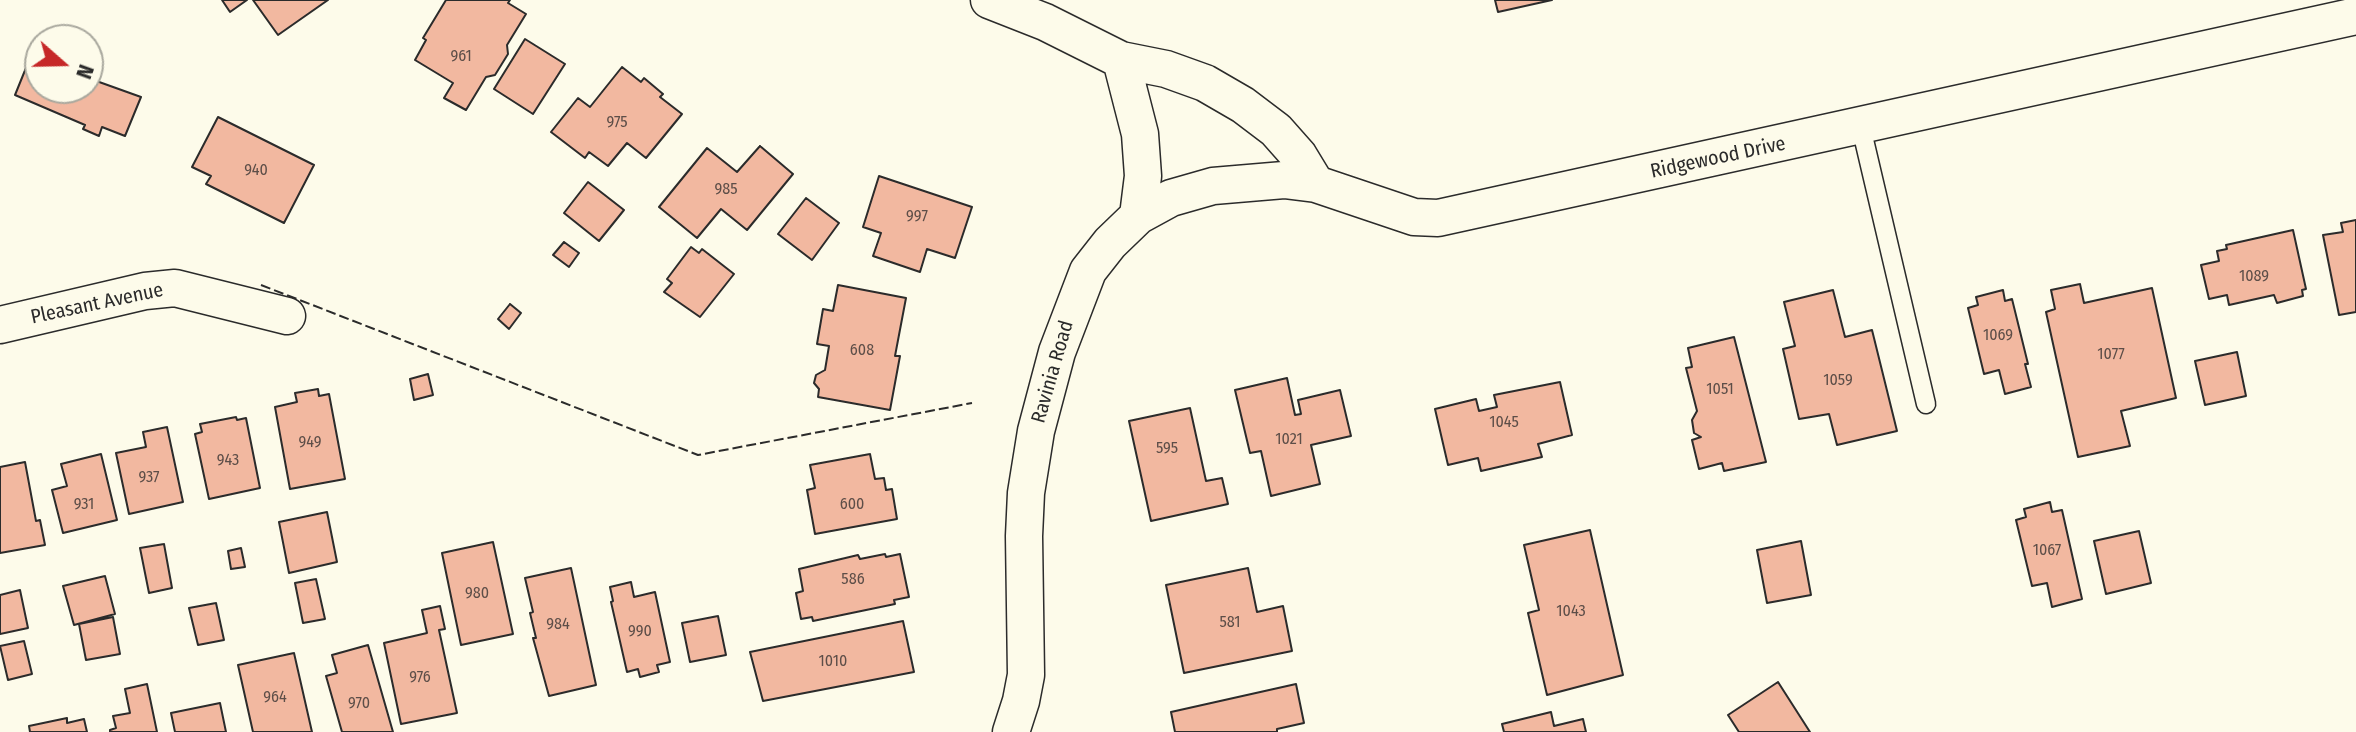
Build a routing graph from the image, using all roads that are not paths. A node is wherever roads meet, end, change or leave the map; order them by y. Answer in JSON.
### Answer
{"nodes":[{"id":1,"x":989,"y":0,"type":"edge"},
{"id":2,"x":2356,"y":16,"type":"edge"},
{"id":3,"x":1121,"y":60,"type":"junction"},
{"id":4,"x":1861,"y":127,"type":"junction"},
{"id":5,"x":1316,"y":184,"type":"junction"},
{"id":6,"x":1138,"y":216,"type":"junction"},
{"id":7,"x":287,"y":316,"type":"dead end"},
{"id":8,"x":0,"y":325,"type":"edge"},
{"id":9,"x":1926,"y":404,"type":"dead end"},
{"id":10,"x":1005,"y":730,"type":"edge"}],
"edges":[{"from":1,"to":3,"type":"street"},
{"from":2,"to":4,"type":"street","name":"Ridgewood Drive"},
{"from":3,"to":5,"type":"street"},
{"from":3,"to":6,"type":"street"},
{"from":4,"to":5,"type":"street","name":"Ridgewood Drive"},
{"from":4,"to":9,"type":"lane"},
{"from":5,"to":6,"type":"street","name":"Ravinia Road"},
{"from":6,"to":10,"type":"street","name":"Ravinia Road"},
{"from":7,"to":8,"type":"street","name":"Pleasant Avenue"}]}
